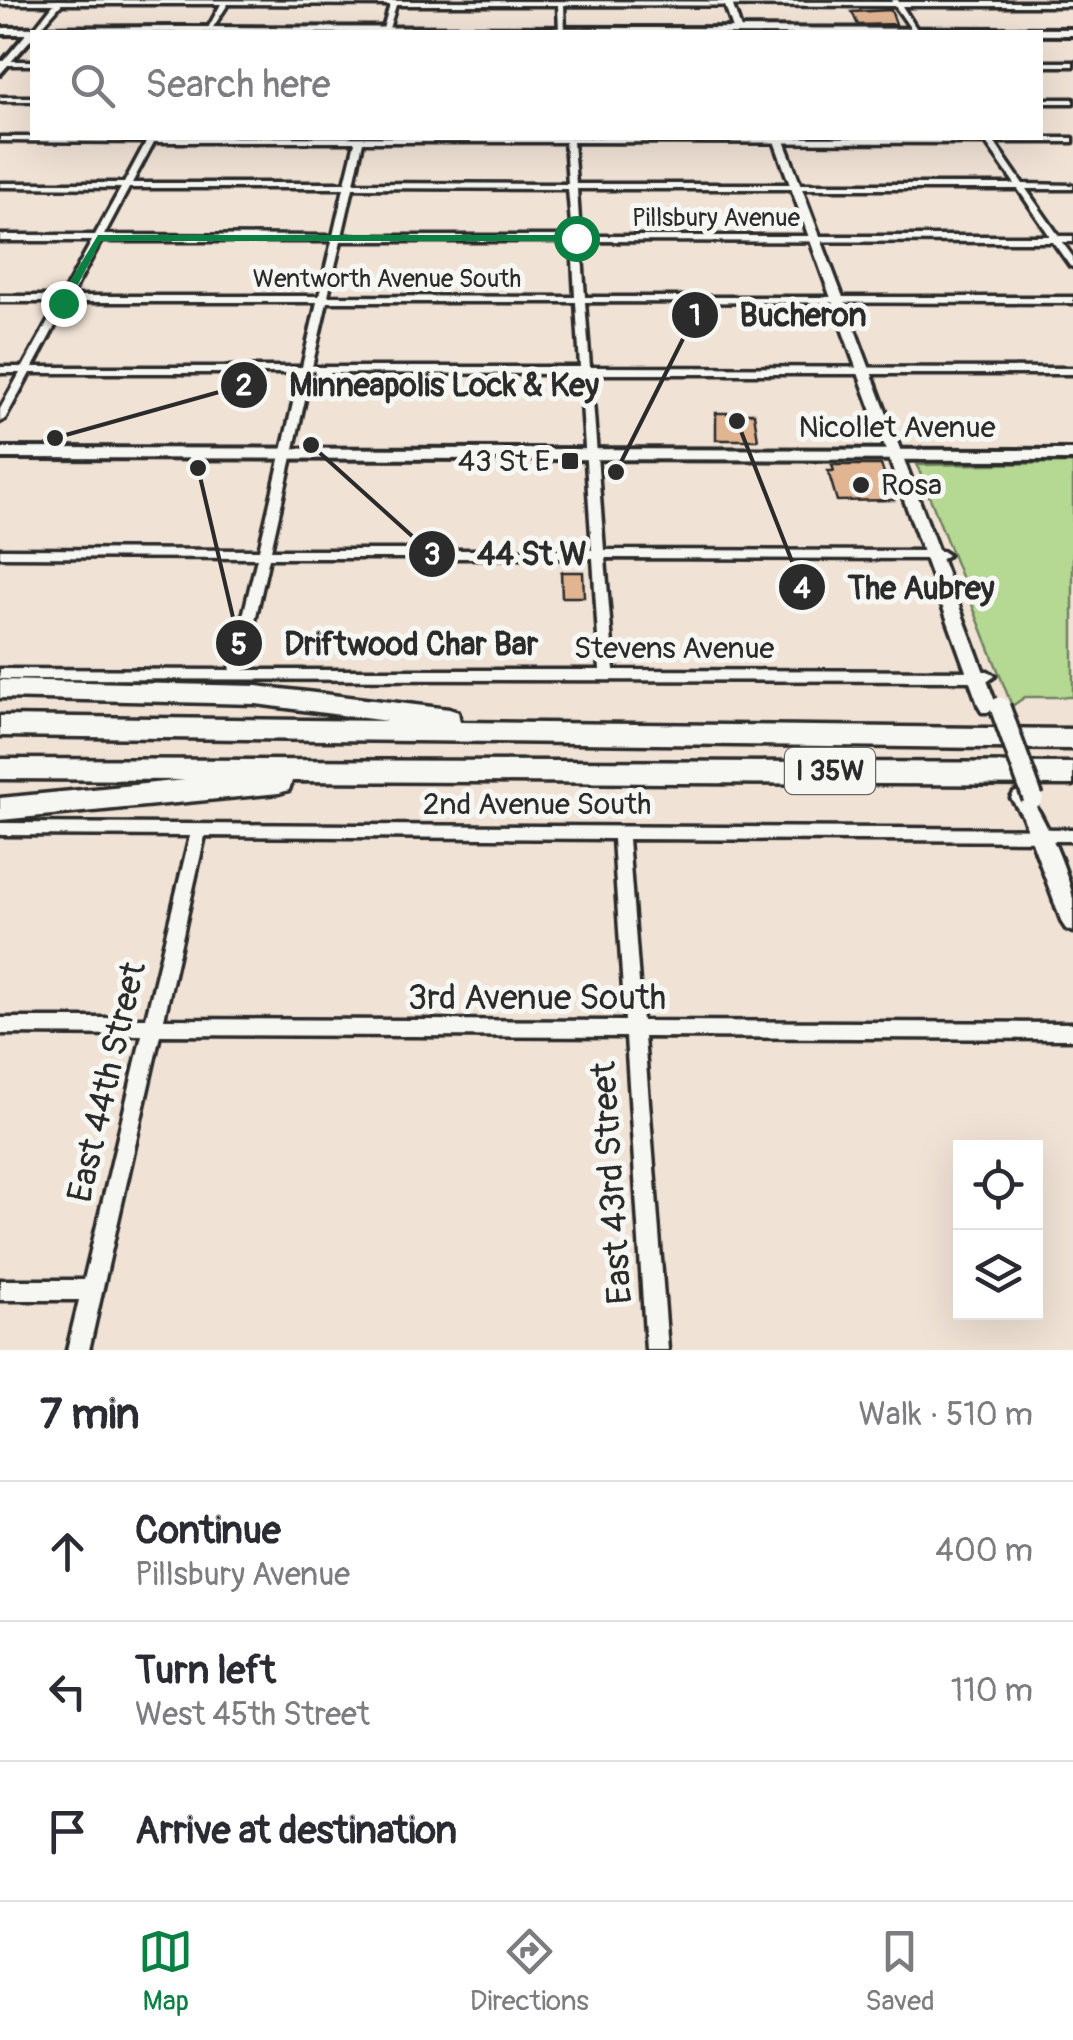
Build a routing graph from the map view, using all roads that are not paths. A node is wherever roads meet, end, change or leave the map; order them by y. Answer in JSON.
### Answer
{"nodes":[{"id":1,"x":60,"y":1,"type":"edge"},
{"id":2,"x":226,"y":1,"type":"edge"},
{"id":3,"x":394,"y":1,"type":"edge"},
{"id":4,"x":0,"y":2,"type":"edge"},
{"id":5,"x":561,"y":2,"type":"edge"},
{"id":6,"x":728,"y":2,"type":"edge"},
{"id":7,"x":896,"y":2,"type":"edge"},
{"id":8,"x":1067,"y":2,"type":"edge"},
{"id":9,"x":1073,"y":12,"type":"edge"},
{"id":10,"x":35,"y":30,"type":"edge"},
{"id":11,"x":211,"y":30,"type":"edge"},
{"id":12,"x":387,"y":30,"type":"edge"},
{"id":13,"x":562,"y":30,"type":"edge"},
{"id":14,"x":737,"y":30,"type":"edge"},
{"id":15,"x":913,"y":30,"type":"edge"},
{"id":16,"x":0,"y":31,"type":"edge"},
{"id":17,"x":30,"y":32,"type":"edge"},
{"id":18,"x":1043,"y":32,"type":"edge"},
{"id":19,"x":1073,"y":32,"type":"edge"},
{"id":20,"x":30,"y":35,"type":"edge"},
{"id":21,"x":30,"y":63,"type":"edge"},
{"id":22,"x":1043,"y":64,"type":"edge"},
{"id":23,"x":1073,"y":64,"type":"edge"},
{"id":24,"x":2,"y":65,"type":"edge"},
{"id":25,"x":0,"y":99,"type":"edge"},
{"id":26,"x":30,"y":99,"type":"edge"},
{"id":27,"x":1043,"y":100,"type":"edge"},
{"id":28,"x":1073,"y":100,"type":"edge"},
{"id":29,"x":0,"y":139,"type":"edge"},
{"id":30,"x":30,"y":139,"type":"edge"},
{"id":31,"x":150,"y":140,"type":"edge"},
{"id":32,"x":359,"y":140,"type":"edge"},
{"id":33,"x":569,"y":140,"type":"edge"},
{"id":34,"x":778,"y":140,"type":"edge"},
{"id":35,"x":989,"y":140,"type":"edge"},
{"id":36,"x":1043,"y":140,"type":"edge"},
{"id":37,"x":1073,"y":140,"type":"edge"},
{"id":38,"x":0,"y":185,"type":"edge"},
{"id":39,"x":126,"y":186,"type":"junction"},
{"id":40,"x":348,"y":186,"type":"junction"},
{"id":41,"x":572,"y":186,"type":"junction"},
{"id":42,"x":796,"y":186,"type":"junction"},
{"id":43,"x":1020,"y":187,"type":"junction"},
{"id":44,"x":1073,"y":187,"type":"edge"},
{"id":45,"x":0,"y":238,"type":"edge"},
{"id":46,"x":98,"y":238,"type":"junction"},
{"id":47,"x":336,"y":238,"type":"junction"},
{"id":48,"x":576,"y":238,"type":"junction"},
{"id":49,"x":816,"y":238,"type":"junction"},
{"id":50,"x":1056,"y":239,"type":"junction"},
{"id":51,"x":1073,"y":239,"type":"edge"},
{"id":52,"x":1073,"y":264,"type":"edge"},
{"id":53,"x":0,"y":298,"type":"edge"},
{"id":54,"x":836,"y":298,"type":"junction"},
{"id":55,"x":65,"y":299,"type":"junction"},
{"id":56,"x":321,"y":299,"type":"junction"},
{"id":57,"x":581,"y":299,"type":"junction"},
{"id":58,"x":1073,"y":300,"type":"edge"},
{"id":59,"x":0,"y":370,"type":"edge"},
{"id":60,"x":26,"y":370,"type":"junction"},
{"id":61,"x":305,"y":370,"type":"junction"},
{"id":62,"x":586,"y":370,"type":"junction"},
{"id":63,"x":864,"y":370,"type":"junction"},
{"id":64,"x":1073,"y":371,"type":"edge"},
{"id":65,"x":0,"y":419,"type":"edge"},
{"id":66,"x":0,"y":453,"type":"edge"},
{"id":67,"x":286,"y":454,"type":"junction"},
{"id":68,"x":592,"y":454,"type":"junction"},
{"id":69,"x":897,"y":454,"type":"junction"},
{"id":70,"x":1073,"y":454,"type":"edge"},
{"id":71,"x":0,"y":553,"type":"edge"},
{"id":72,"x":263,"y":554,"type":"junction"},
{"id":73,"x":599,"y":554,"type":"junction"},
{"id":74,"x":936,"y":555,"type":"junction"},
{"id":75,"x":0,"y":674,"type":"edge"},
{"id":76,"x":236,"y":675,"type":"junction"},
{"id":77,"x":607,"y":676,"type":"junction"},
{"id":78,"x":982,"y":676,"type":"junction"},
{"id":79,"x":0,"y":689,"type":"edge"},
{"id":80,"x":0,"y":726,"type":"edge"},
{"id":81,"x":126,"y":729,"type":"junction"},
{"id":82,"x":568,"y":734,"type":"junction"},
{"id":83,"x":1073,"y":738,"type":"edge"},
{"id":84,"x":0,"y":740,"type":"edge"},
{"id":85,"x":0,"y":755,"type":"edge"},
{"id":86,"x":200,"y":768,"type":"junction"},
{"id":87,"x":0,"y":769,"type":"edge"},
{"id":88,"x":372,"y":772,"type":"junction"},
{"id":89,"x":1073,"y":774,"type":"edge"},
{"id":90,"x":0,"y":809,"type":"edge"},
{"id":91,"x":0,"y":829,"type":"edge"},
{"id":92,"x":199,"y":829,"type":"junction"},
{"id":93,"x":620,"y":831,"type":"junction"},
{"id":94,"x":1040,"y":835,"type":"junction"},
{"id":95,"x":1073,"y":835,"type":"edge"},
{"id":96,"x":1073,"y":923,"type":"edge"},
{"id":97,"x":0,"y":1026,"type":"edge"},
{"id":98,"x":152,"y":1028,"type":"junction"},
{"id":99,"x":634,"y":1030,"type":"junction"},
{"id":100,"x":1073,"y":1030,"type":"edge"},
{"id":101,"x":0,"y":1290,"type":"edge"},
{"id":102,"x":92,"y":1290,"type":"junction"},
{"id":103,"x":78,"y":1350,"type":"edge"},
{"id":104,"x":657,"y":1350,"type":"edge"}],
"edges":[{"from":1,"to":2,"type":"street"},
{"from":1,"to":4,"type":"street"},
{"from":1,"to":10,"type":"street"},
{"from":2,"to":3,"type":"street"},
{"from":2,"to":11,"type":"street"},
{"from":3,"to":5,"type":"street"},
{"from":3,"to":12,"type":"street"},
{"from":5,"to":6,"type":"street"},
{"from":5,"to":13,"type":"street"},
{"from":6,"to":7,"type":"street"},
{"from":6,"to":14,"type":"street"},
{"from":7,"to":8,"type":"street"},
{"from":7,"to":15,"type":"street"},
{"from":8,"to":9,"type":"street"},
{"from":16,"to":17,"type":"main road"},
{"from":18,"to":19,"type":"main road"},
{"from":20,"to":24,"type":"main road"},
{"from":21,"to":24,"type":"street"},
{"from":22,"to":23,"type":"street"},
{"from":25,"to":26,"type":"street"},
{"from":27,"to":28,"type":"street"},
{"from":29,"to":30,"type":"street"},
{"from":31,"to":39,"type":"street"},
{"from":32,"to":40,"type":"street"},
{"from":33,"to":41,"type":"street"},
{"from":34,"to":42,"type":"street"},
{"from":35,"to":43,"type":"street"},
{"from":36,"to":37,"type":"street"},
{"from":38,"to":39,"type":"street"},
{"from":39,"to":40,"type":"street"},
{"from":39,"to":46,"type":"street"},
{"from":40,"to":41,"type":"street"},
{"from":40,"to":47,"type":"street"},
{"from":41,"to":42,"type":"street"},
{"from":41,"to":48,"type":"street"},
{"from":42,"to":43,"type":"street"},
{"from":42,"to":49,"type":"street"},
{"from":43,"to":44,"type":"street"},
{"from":43,"to":50,"type":"street"},
{"from":45,"to":46,"type":"street","name":"Pillsbury Avenue"},
{"from":46,"to":47,"type":"street","name":"Pillsbury Avenue"},
{"from":46,"to":55,"type":"street"},
{"from":47,"to":48,"type":"street","name":"Pillsbury Avenue"},
{"from":47,"to":56,"type":"street"},
{"from":48,"to":49,"type":"street","name":"Pillsbury Avenue"},
{"from":48,"to":57,"type":"street"},
{"from":49,"to":50,"type":"street","name":"Pillsbury Avenue"},
{"from":49,"to":54,"type":"street"},
{"from":50,"to":51,"type":"street","name":"Pillsbury Avenue"},
{"from":50,"to":52,"type":"street"},
{"from":53,"to":55,"type":"street","name":"Wentworth Avenue South"},
{"from":54,"to":57,"type":"street","name":"Wentworth Avenue South"},
{"from":54,"to":58,"type":"street","name":"Wentworth Avenue South"},
{"from":54,"to":63,"type":"street"},
{"from":55,"to":56,"type":"street","name":"Wentworth Avenue South"},
{"from":55,"to":60,"type":"street"},
{"from":56,"to":57,"type":"street","name":"Wentworth Avenue South"},
{"from":56,"to":61,"type":"street"},
{"from":57,"to":62,"type":"street"},
{"from":59,"to":60,"type":"street"},
{"from":60,"to":61,"type":"street"},
{"from":60,"to":65,"type":"street"},
{"from":61,"to":62,"type":"street"},
{"from":61,"to":67,"type":"street"},
{"from":62,"to":63,"type":"street"},
{"from":62,"to":68,"type":"street"},
{"from":63,"to":64,"type":"street"},
{"from":63,"to":69,"type":"street"},
{"from":66,"to":67,"type":"main road","name":"Nicollet Avenue"},
{"from":67,"to":68,"type":"main road","name":"Nicollet Avenue"},
{"from":67,"to":72,"type":"street"},
{"from":68,"to":69,"type":"main road","name":"Nicollet Avenue"},
{"from":68,"to":73,"type":"street"},
{"from":69,"to":70,"type":"main road","name":"Nicollet Avenue"},
{"from":69,"to":74,"type":"street"},
{"from":71,"to":72,"type":"street"},
{"from":72,"to":73,"type":"street"},
{"from":72,"to":76,"type":"street"},
{"from":73,"to":74,"type":"street"},
{"from":73,"to":77,"type":"street"},
{"from":74,"to":78,"type":"street"},
{"from":75,"to":76,"type":"street","name":"Stevens Avenue"},
{"from":76,"to":77,"type":"street","name":"Stevens Avenue"},
{"from":77,"to":78,"type":"street","name":"Stevens Avenue"},
{"from":78,"to":94,"type":"street","bridge":true},
{"from":79,"to":82,"type":"highway"},
{"from":80,"to":81,"type":"highway","number":"I 35W"},
{"from":81,"to":82,"type":"highway","number":"I 35W"},
{"from":81,"to":84,"type":"highway"},
{"from":82,"to":83,"type":"highway","number":"I 35W"},
{"from":85,"to":86,"type":"highway"},
{"from":86,"to":87,"type":"highway","number":"I 35W"},
{"from":86,"to":88,"type":"highway","number":"I 35W"},
{"from":88,"to":89,"type":"highway","number":"I 35W"},
{"from":88,"to":90,"type":"highway"},
{"from":91,"to":92,"type":"street","name":"2nd Avenue South"},
{"from":92,"to":93,"type":"street","name":"2nd Avenue South"},
{"from":92,"to":98,"type":"street","name":"East 44th Street"},
{"from":93,"to":94,"type":"street","name":"2nd Avenue South"},
{"from":93,"to":99,"type":"street","name":"East 43rd Street"},
{"from":94,"to":95,"type":"street","name":"2nd Avenue South"},
{"from":94,"to":96,"type":"street"},
{"from":97,"to":98,"type":"street","name":"3rd Avenue South"},
{"from":98,"to":99,"type":"street","name":"3rd Avenue South"},
{"from":98,"to":102,"type":"street","name":"East 44th Street"},
{"from":99,"to":100,"type":"street","name":"3rd Avenue South"},
{"from":99,"to":104,"type":"street","name":"East 43rd Street"},
{"from":101,"to":102,"type":"street"},
{"from":102,"to":103,"type":"street","name":"East 44th Street"}]}
